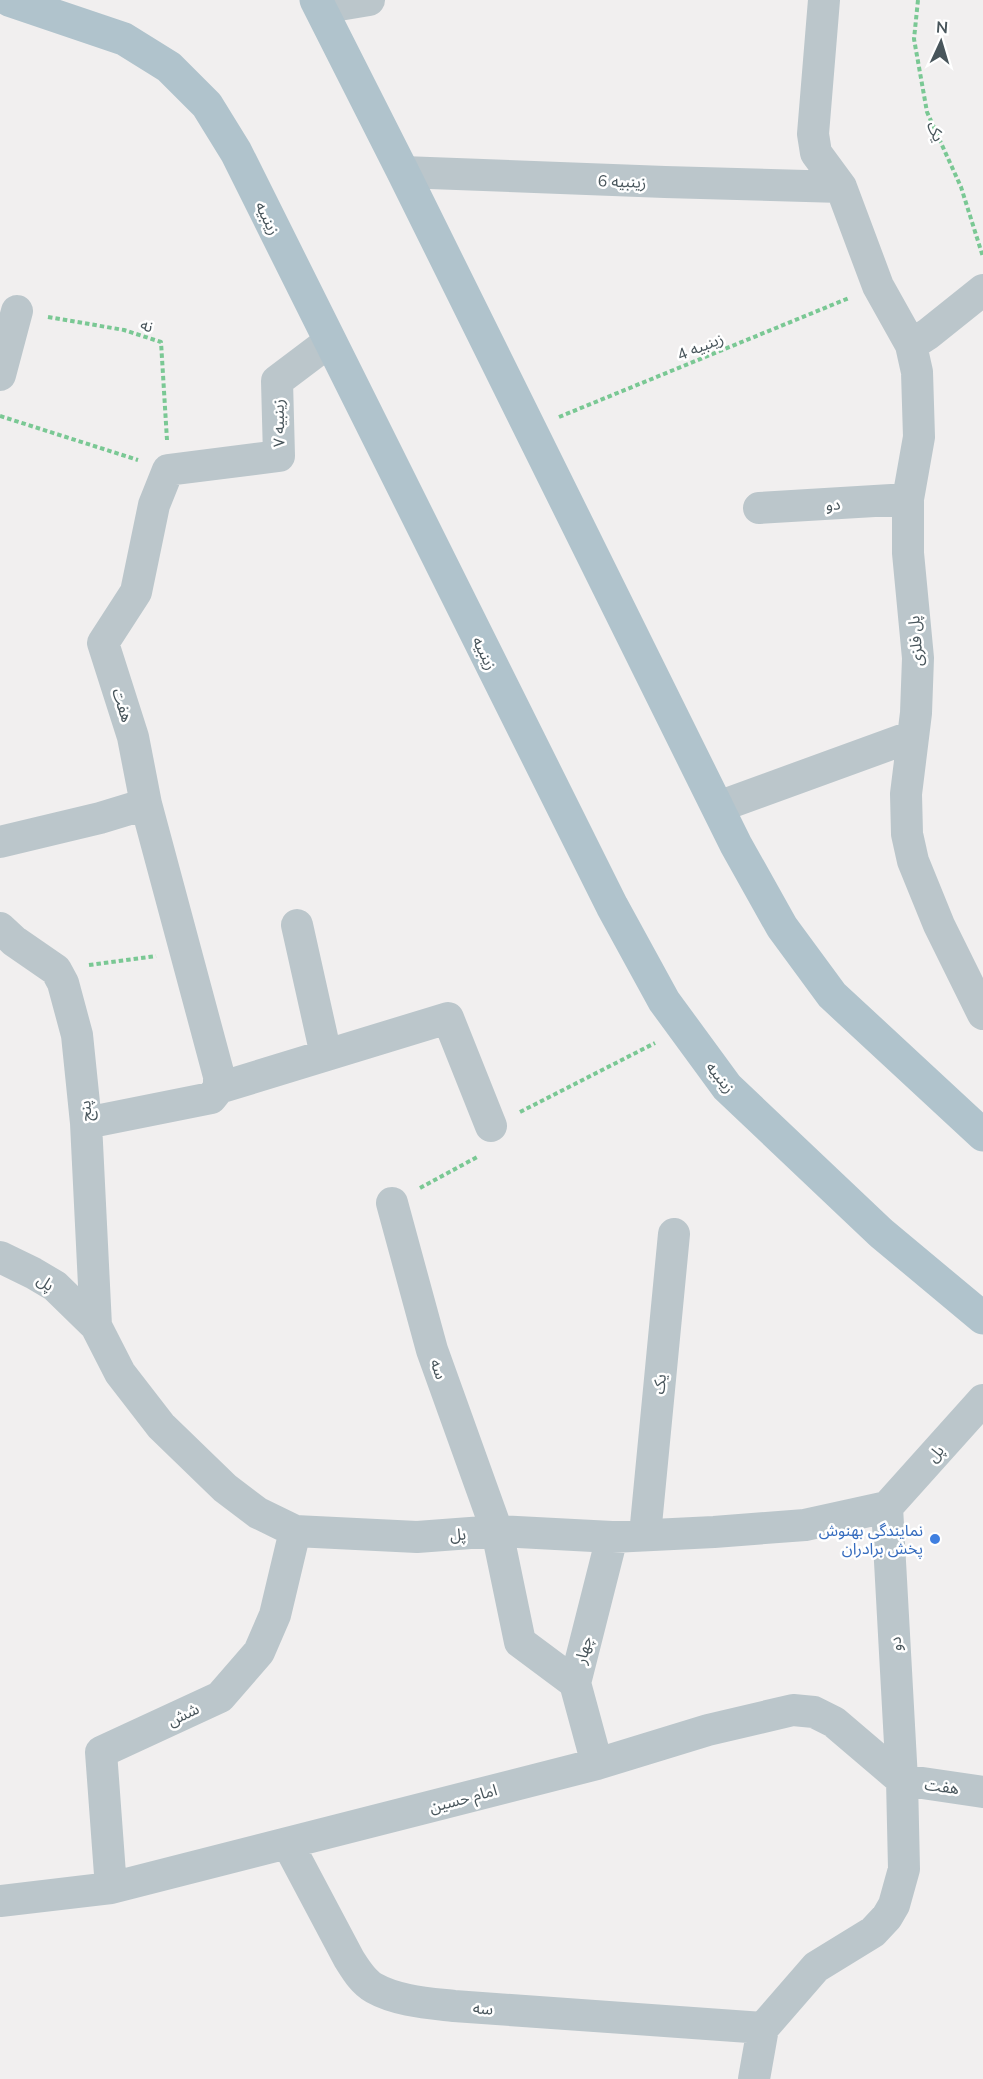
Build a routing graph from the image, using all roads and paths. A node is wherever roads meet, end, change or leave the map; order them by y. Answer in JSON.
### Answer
{"nodes":[{"id":1,"x":9,"y":0,"type":"edge"},
{"id":2,"x":369,"y":0,"type":"edge"},
{"id":3,"x":824,"y":0,"type":"edge"},
{"id":4,"x":918,"y":0,"type":"edge"},
{"id":5,"x":319,"y":4,"type":"edge"},
{"id":6,"x":403,"y":172,"type":"junction"},
{"id":7,"x":842,"y":187,"type":"junction"},
{"id":8,"x":983,"y":257,"type":"edge"},
{"id":9,"x":878,"y":286,"type":"junction"},
{"id":10,"x":983,"y":290,"type":"edge"},
{"id":11,"x":17,"y":311,"type":"joint"},
{"id":12,"x":330,"y":341,"type":"junction"},
{"id":13,"x":910,"y":345,"type":"junction"},
{"id":14,"x":0,"y":375,"type":"edge"},
{"id":15,"x":0,"y":416,"type":"edge"},
{"id":16,"x":530,"y":429,"type":"junction"},
{"id":17,"x":168,"y":470,"type":"junction"},
{"id":18,"x":908,"y":499,"type":"junction"},
{"id":19,"x":759,"y":508,"type":"dead end"},
{"id":20,"x":913,"y":736,"type":"junction"},
{"id":21,"x":146,"y":804,"type":"junction"},
{"id":22,"x":718,"y":807,"type":"junction"},
{"id":23,"x":0,"y":842,"type":"edge"},
{"id":24,"x":297,"y":925,"type":"dead end"},
{"id":25,"x":0,"y":928,"type":"edge"},
{"id":26,"x":186,"y":952,"type":"junction"},
{"id":27,"x":56,"y":970,"type":"junction"},
{"id":28,"x":983,"y":1014,"type":"edge"},
{"id":29,"x":684,"y":1029,"type":"junction"},
{"id":30,"x":326,"y":1055,"type":"junction"},
{"id":31,"x":219,"y":1089,"type":"junction"},
{"id":32,"x":86,"y":1124,"type":"junction"},
{"id":33,"x":491,"y":1126,"type":"junction"},
{"id":34,"x":983,"y":1135,"type":"edge"},
{"id":35,"x":392,"y":1203,"type":"joint"},
{"id":36,"x":674,"y":1234,"type":"dead end"},
{"id":37,"x":0,"y":1257,"type":"edge"},
{"id":38,"x":983,"y":1318,"type":"edge"},
{"id":39,"x":96,"y":1326,"type":"junction"},
{"id":40,"x":983,"y":1400,"type":"edge"},
{"id":41,"x":887,"y":1507,"type":"junction"},
{"id":42,"x":295,"y":1531,"type":"junction"},
{"id":43,"x":497,"y":1532,"type":"junction"},
{"id":44,"x":645,"y":1535,"type":"junction"},
{"id":45,"x":612,"y":1537,"type":"junction"},
{"id":46,"x":575,"y":1683,"type":"junction"},
{"id":47,"x":597,"y":1764,"type":"junction"},
{"id":48,"x":902,"y":1780,"type":"junction"},
{"id":49,"x":983,"y":1792,"type":"edge"},
{"id":50,"x":288,"y":1844,"type":"junction"},
{"id":51,"x":111,"y":1888,"type":"junction"},
{"id":52,"x":0,"y":1900,"type":"edge"},
{"id":53,"x":763,"y":2028,"type":"junction"},
{"id":54,"x":754,"y":2079,"type":"edge"}],
"edges":[{"from":1,"to":12,"type":"main road","name":"زینبیه"},
{"from":2,"to":5,"type":"street"},
{"from":3,"to":7,"type":"street","name":"پل فلزی"},
{"from":4,"to":8,"type":"path","name":"یک"},
{"from":5,"to":6,"type":"main road"},
{"from":6,"to":7,"type":"street","name":"زینبیه 6"},
{"from":6,"to":16,"type":"main road"},
{"from":7,"to":9,"type":"street","name":"پل فلزی"},
{"from":9,"to":13,"type":"street","name":"پل فلزی"},
{"from":9,"to":16,"type":"path","name":"زینبیه 4"},
{"from":10,"to":13,"type":"street"},
{"from":11,"to":14,"type":"street"},
{"from":11,"to":17,"type":"path","name":"نه"},
{"from":12,"to":17,"type":"street","name":"زینبیه ۷"},
{"from":12,"to":29,"type":"main road","name":"زینبیه"},
{"from":13,"to":18,"type":"street","name":"پل فلزی"},
{"from":15,"to":17,"type":"path"},
{"from":16,"to":22,"type":"main road"},
{"from":17,"to":21,"type":"street","name":"هفت"},
{"from":18,"to":19,"type":"street","name":"دو"},
{"from":18,"to":20,"type":"street","name":"پل فلزی"},
{"from":20,"to":22,"type":"street"},
{"from":20,"to":28,"type":"street","name":"پل فلزی"},
{"from":21,"to":23,"type":"street"},
{"from":21,"to":26,"type":"street"},
{"from":22,"to":34,"type":"main road"},
{"from":24,"to":30,"type":"street"},
{"from":25,"to":27,"type":"street"},
{"from":26,"to":27,"type":"path"},
{"from":26,"to":31,"type":"street"},
{"from":27,"to":32,"type":"street","name":"پنج"},
{"from":29,"to":33,"type":"path"},
{"from":29,"to":38,"type":"main road","name":"زینبیه"},
{"from":30,"to":31,"type":"street"},
{"from":30,"to":33,"type":"street"},
{"from":31,"to":32,"type":"street"},
{"from":32,"to":39,"type":"street","name":"پنج"},
{"from":33,"to":35,"type":"path"},
{"from":35,"to":43,"type":"street","name":"سه"},
{"from":36,"to":44,"type":"street","name":"یک"},
{"from":37,"to":39,"type":"street","name":"پل"},
{"from":39,"to":42,"type":"street","name":"پل"},
{"from":40,"to":41,"type":"street","name":"پل"},
{"from":41,"to":44,"type":"street","name":"پل"},
{"from":41,"to":48,"type":"street","name":"دو"},
{"from":42,"to":43,"type":"street","name":"پل"},
{"from":42,"to":51,"type":"street","name":"شش"},
{"from":43,"to":45,"type":"street","name":"پل"},
{"from":43,"to":46,"type":"street","name":"سه"},
{"from":44,"to":45,"type":"street","name":"پل"},
{"from":45,"to":46,"type":"street","name":"چهار"},
{"from":46,"to":47,"type":"street","name":"چهار"},
{"from":47,"to":48,"type":"street","name":"امام حسین"},
{"from":47,"to":50,"type":"street","name":"امام حسین"},
{"from":48,"to":49,"type":"street","name":"هفت"},
{"from":48,"to":53,"type":"street","name":"دو"},
{"from":50,"to":51,"type":"street","name":"امام حسین"},
{"from":50,"to":53,"type":"street","name":"سه"},
{"from":51,"to":52,"type":"street","name":"امام حسین"},
{"from":53,"to":54,"type":"street"}]}
